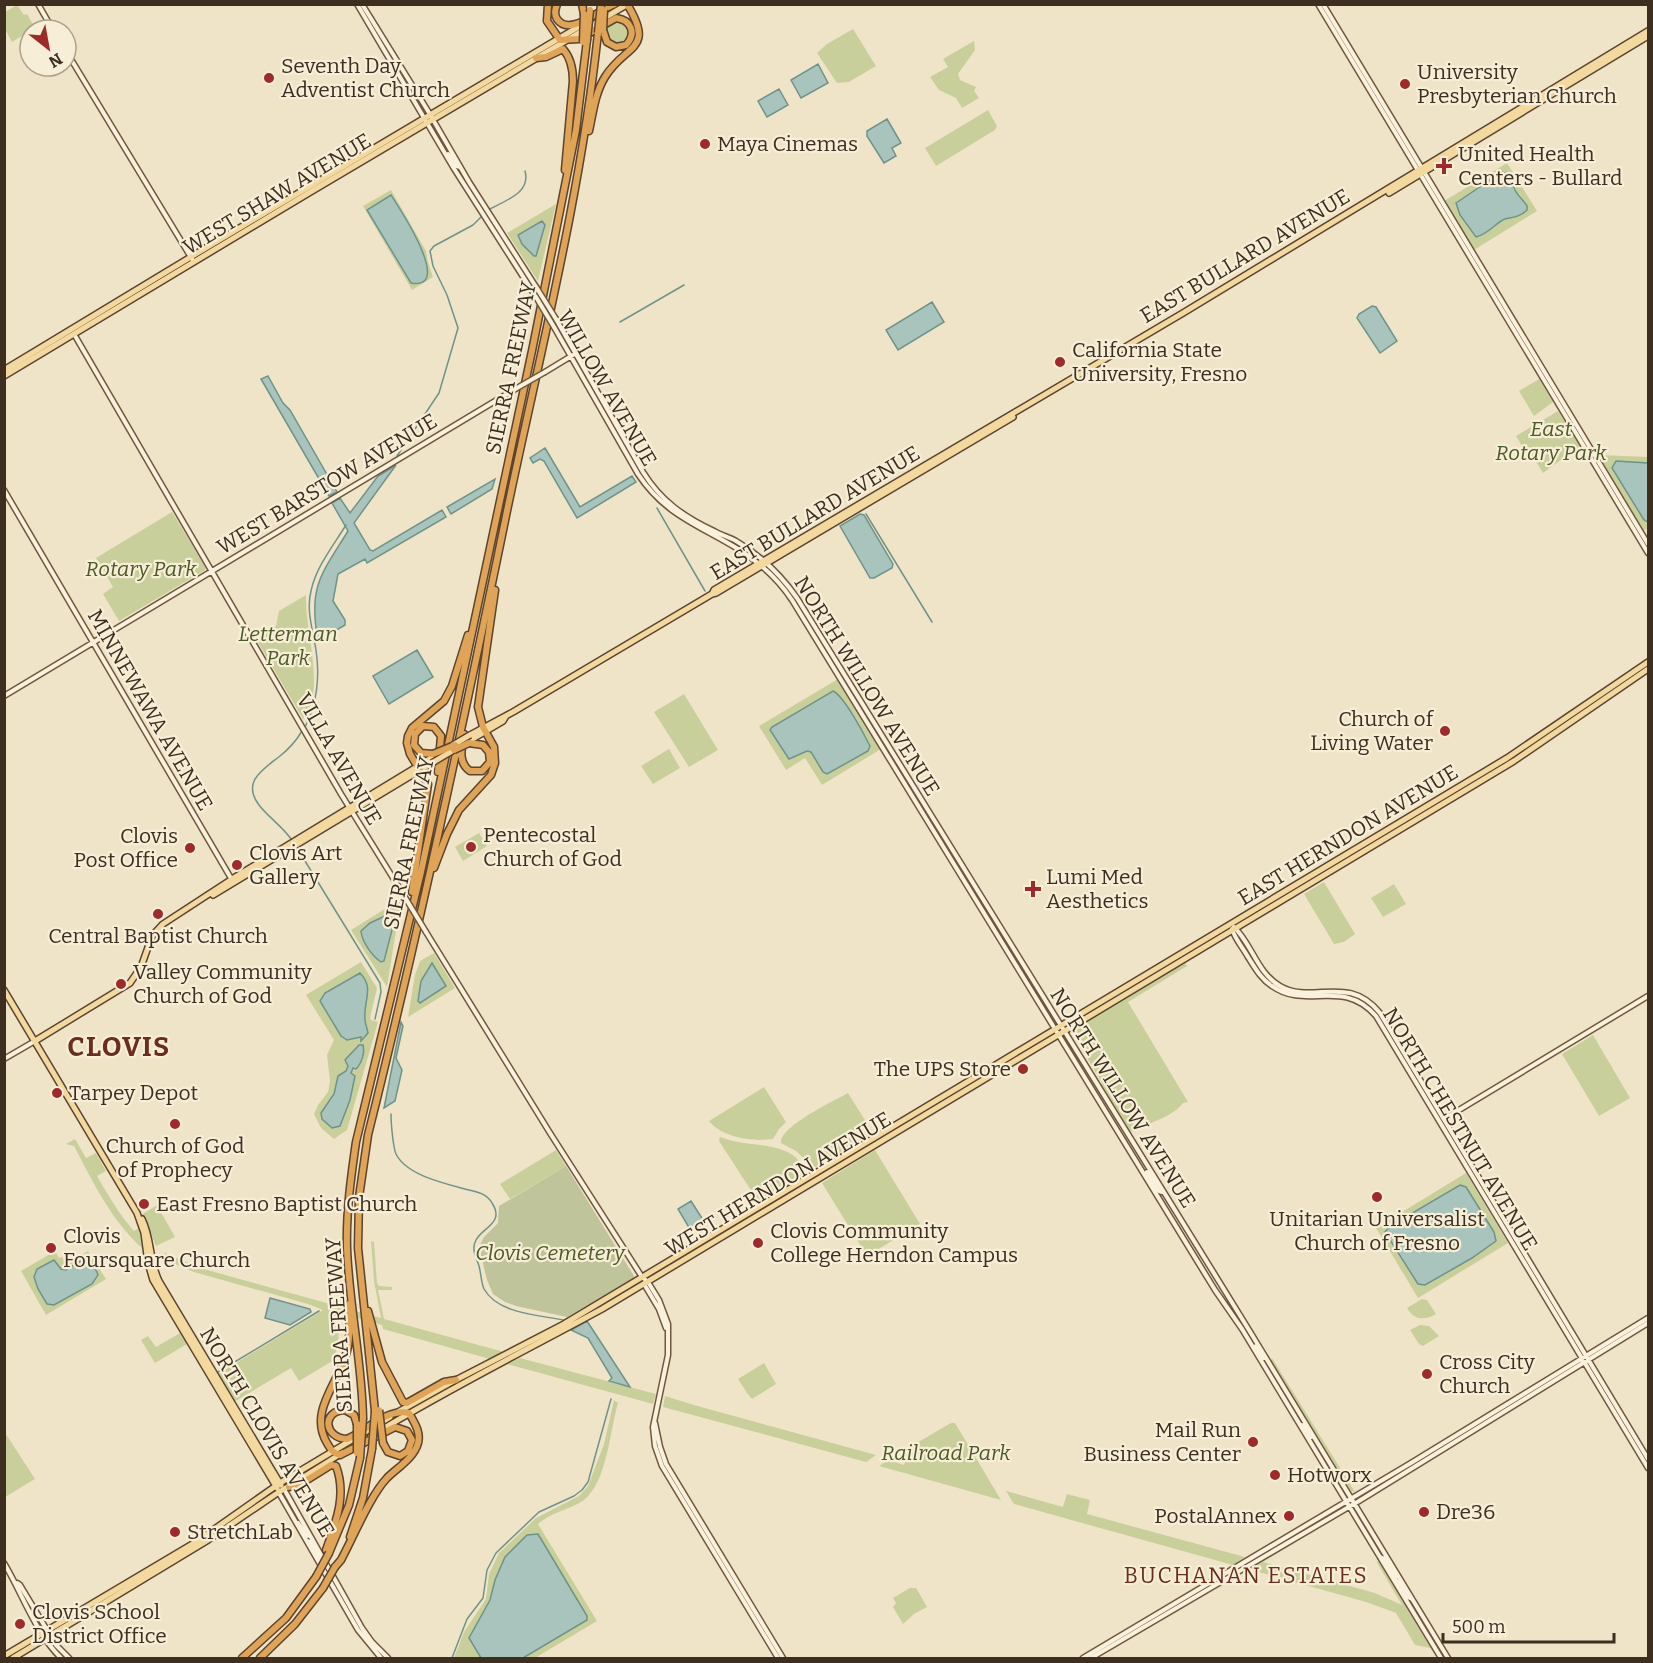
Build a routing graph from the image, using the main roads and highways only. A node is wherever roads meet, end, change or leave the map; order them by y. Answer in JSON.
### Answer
{"nodes":[{"id":1,"x":38,"y":4,"type":"edge"},
{"id":2,"x":357,"y":4,"type":"edge"},
{"id":3,"x":362,"y":4,"type":"edge"},
{"id":4,"x":548,"y":4,"type":"edge"},
{"id":5,"x":556,"y":4,"type":"edge"},
{"id":6,"x":582,"y":4,"type":"edge"},
{"id":7,"x":602,"y":4,"type":"edge"},
{"id":8,"x":616,"y":4,"type":"edge"},
{"id":9,"x":1318,"y":4,"type":"edge"},
{"id":10,"x":1323,"y":4,"type":"edge"},
{"id":11,"x":628,"y":5,"type":"edge"},
{"id":12,"x":588,"y":9,"type":"edge"},
{"id":13,"x":363,"y":14,"type":"junction"},
{"id":14,"x":46,"y":18,"type":"edge"},
{"id":15,"x":1326,"y":18,"type":"junction"},
{"id":16,"x":374,"y":24,"type":"junction"},
{"id":17,"x":1648,"y":31,"type":"edge"},
{"id":18,"x":601,"y":32,"type":"junction"},
{"id":19,"x":376,"y":36,"type":"junction"},
{"id":20,"x":1648,"y":36,"type":"edge"},
{"id":21,"x":555,"y":41,"type":"junction"},
{"id":22,"x":567,"y":41,"type":"junction"},
{"id":23,"x":1346,"y":43,"type":"junction"},
{"id":24,"x":388,"y":48,"type":"junction"},
{"id":25,"x":394,"y":57,"type":"junction"},
{"id":26,"x":536,"y":58,"type":"junction"},
{"id":27,"x":392,"y":64,"type":"junction"},
{"id":28,"x":78,"y":71,"type":"edge"},
{"id":29,"x":429,"y":119,"type":"junction"},
{"id":30,"x":441,"y":146,"type":"junction"},
{"id":31,"x":582,"y":152,"type":"junction"},
{"id":32,"x":460,"y":167,"type":"junction"},
{"id":33,"x":1421,"y":172,"type":"junction"},
{"id":34,"x":459,"y":176,"type":"junction"},
{"id":35,"x":481,"y":200,"type":"junction"},
{"id":36,"x":559,"y":220,"type":"junction"},
{"id":37,"x":488,"y":221,"type":"junction"},
{"id":38,"x":502,"y":232,"type":"junction"},
{"id":39,"x":192,"y":260,"type":"junction"},
{"id":40,"x":151,"y":281,"type":"junction"},
{"id":41,"x":134,"y":298,"type":"junction"},
{"id":42,"x":73,"y":332,"type":"junction"},
{"id":43,"x":573,"y":355,"type":"junction"},
{"id":44,"x":14,"y":367,"type":"junction"},
{"id":45,"x":4,"y":373,"type":"edge"},
{"id":46,"x":1573,"y":427,"type":"junction"},
{"id":47,"x":1590,"y":448,"type":"junction"},
{"id":48,"x":4,"y":490,"type":"edge"},
{"id":49,"x":1648,"y":544,"type":"edge"},
{"id":50,"x":1648,"y":553,"type":"edge"},
{"id":51,"x":499,"y":554,"type":"junction"},
{"id":52,"x":763,"y":563,"type":"junction"},
{"id":53,"x":212,"y":571,"type":"junction"},
{"id":54,"x":474,"y":624,"type":"junction"},
{"id":55,"x":818,"y":641,"type":"junction"},
{"id":56,"x":93,"y":642,"type":"junction"},
{"id":57,"x":836,"y":662,"type":"junction"},
{"id":58,"x":1648,"y":662,"type":"edge"},
{"id":59,"x":1648,"y":669,"type":"edge"},
{"id":60,"x":469,"y":689,"type":"junction"},
{"id":61,"x":4,"y":696,"type":"edge"},
{"id":62,"x":484,"y":729,"type":"junction"},
{"id":63,"x":470,"y":740,"type":"junction"},
{"id":64,"x":433,"y":758,"type":"junction"},
{"id":65,"x":419,"y":768,"type":"junction"},
{"id":66,"x":401,"y":776,"type":"junction"},
{"id":67,"x":385,"y":792,"type":"junction"},
{"id":68,"x":351,"y":810,"type":"junction"},
{"id":69,"x":433,"y":811,"type":"junction"},
{"id":70,"x":300,"y":838,"type":"junction"},
{"id":71,"x":284,"y":853,"type":"junction"},
{"id":72,"x":262,"y":861,"type":"junction"},
{"id":73,"x":956,"y":866,"type":"junction"},
{"id":74,"x":247,"y":875,"type":"junction"},
{"id":75,"x":233,"y":881,"type":"junction"},
{"id":76,"x":974,"y":886,"type":"junction"},
{"id":77,"x":426,"y":891,"type":"junction"},
{"id":78,"x":994,"y":924,"type":"junction"},
{"id":79,"x":1234,"y":929,"type":"junction"},
{"id":80,"x":405,"y":941,"type":"junction"},
{"id":81,"x":1271,"y":983,"type":"junction"},
{"id":82,"x":4,"y":990,"type":"edge"},
{"id":83,"x":1648,"y":996,"type":"edge"},
{"id":84,"x":1060,"y":1029,"type":"junction"},
{"id":85,"x":35,"y":1041,"type":"junction"},
{"id":86,"x":4,"y":1059,"type":"edge"},
{"id":87,"x":978,"y":1076,"type":"junction"},
{"id":88,"x":1095,"y":1087,"type":"junction"},
{"id":89,"x":938,"y":1107,"type":"junction"},
{"id":90,"x":1444,"y":1119,"type":"junction"},
{"id":91,"x":1138,"y":1162,"type":"junction"},
{"id":92,"x":1163,"y":1191,"type":"junction"},
{"id":93,"x":758,"y":1208,"type":"junction"},
{"id":94,"x":137,"y":1213,"type":"junction"},
{"id":95,"x":716,"y":1240,"type":"junction"},
{"id":96,"x":642,"y":1277,"type":"junction"},
{"id":97,"x":1536,"y":1281,"type":"junction"},
{"id":98,"x":646,"y":1283,"type":"junction"},
{"id":99,"x":1556,"y":1306,"type":"junction"},
{"id":100,"x":1648,"y":1321,"type":"edge"},
{"id":101,"x":352,"y":1323,"type":"junction"},
{"id":102,"x":369,"y":1328,"type":"junction"},
{"id":103,"x":1242,"y":1329,"type":"junction"},
{"id":104,"x":506,"y":1358,"type":"junction"},
{"id":105,"x":1266,"y":1358,"type":"junction"},
{"id":106,"x":1586,"y":1359,"type":"junction"},
{"id":107,"x":456,"y":1380,"type":"junction"},
{"id":108,"x":1525,"y":1393,"type":"junction"},
{"id":109,"x":377,"y":1411,"type":"junction"},
{"id":110,"x":1505,"y":1411,"type":"junction"},
{"id":111,"x":397,"y":1413,"type":"junction"},
{"id":112,"x":409,"y":1413,"type":"junction"},
{"id":113,"x":1617,"y":1415,"type":"junction"},
{"id":114,"x":1626,"y":1421,"type":"junction"},
{"id":115,"x":655,"y":1422,"type":"junction"},
{"id":116,"x":1301,"y":1425,"type":"junction"},
{"id":117,"x":247,"y":1438,"type":"junction"},
{"id":118,"x":332,"y":1452,"type":"junction"},
{"id":119,"x":340,"y":1455,"type":"junction"},
{"id":120,"x":1326,"y":1457,"type":"junction"},
{"id":121,"x":265,"y":1459,"type":"junction"},
{"id":122,"x":358,"y":1459,"type":"junction"},
{"id":123,"x":1648,"y":1459,"type":"edge"},
{"id":124,"x":1648,"y":1468,"type":"edge"},
{"id":125,"x":1401,"y":1469,"type":"junction"},
{"id":126,"x":1393,"y":1480,"type":"junction"},
{"id":127,"x":282,"y":1488,"type":"junction"},
{"id":128,"x":1353,"y":1501,"type":"junction"},
{"id":129,"x":1347,"y":1504,"type":"junction"},
{"id":130,"x":293,"y":1518,"type":"junction"},
{"id":131,"x":1312,"y":1525,"type":"junction"},
{"id":132,"x":219,"y":1530,"type":"junction"},
{"id":133,"x":310,"y":1536,"type":"junction"},
{"id":134,"x":1292,"y":1537,"type":"junction"},
{"id":135,"x":306,"y":1541,"type":"junction"},
{"id":136,"x":1274,"y":1545,"type":"junction"},
{"id":137,"x":328,"y":1552,"type":"junction"},
{"id":138,"x":1380,"y":1557,"type":"junction"},
{"id":139,"x":1255,"y":1561,"type":"junction"},
{"id":140,"x":4,"y":1563,"type":"edge"},
{"id":141,"x":323,"y":1566,"type":"junction"},
{"id":142,"x":335,"y":1567,"type":"junction"},
{"id":143,"x":1391,"y":1574,"type":"junction"},
{"id":144,"x":136,"y":1580,"type":"junction"},
{"id":145,"x":16,"y":1583,"type":"junction"},
{"id":146,"x":1403,"y":1583,"type":"junction"},
{"id":147,"x":20,"y":1593,"type":"junction"},
{"id":148,"x":1412,"y":1599,"type":"junction"},
{"id":149,"x":31,"y":1604,"type":"junction"},
{"id":150,"x":47,"y":1634,"type":"junction"},
{"id":151,"x":4,"y":1656,"type":"edge"},
{"id":152,"x":13,"y":1659,"type":"edge"},
{"id":153,"x":61,"y":1659,"type":"edge"},
{"id":154,"x":69,"y":1659,"type":"edge"},
{"id":155,"x":242,"y":1659,"type":"edge"},
{"id":156,"x":260,"y":1659,"type":"edge"},
{"id":157,"x":381,"y":1659,"type":"edge"},
{"id":158,"x":388,"y":1659,"type":"edge"},
{"id":159,"x":778,"y":1659,"type":"edge"},
{"id":160,"x":783,"y":1659,"type":"edge"},
{"id":161,"x":1083,"y":1659,"type":"edge"},
{"id":162,"x":1091,"y":1659,"type":"edge"},
{"id":163,"x":1441,"y":1659,"type":"edge"},
{"id":164,"x":1448,"y":1659,"type":"edge"}],
"edges":[{"from":1,"to":14,"type":"main road"},
{"from":2,"to":13,"type":"main road","name":"WILLOW AVENUE"},
{"from":3,"to":16,"type":"main road","name":"WILLOW AVENUE"},
{"from":4,"to":21,"type":"highway"},
{"from":5,"to":8,"type":"highway"},
{"from":6,"to":12,"type":"highway","name":"SIERRA FREEWAY"},
{"from":7,"to":18,"type":"highway","name":"SIERRA FREEWAY","bridge":true},
{"from":8,"to":21,"type":"main road","name":"WEST SHAW AVENUE"},
{"from":9,"to":15,"type":"main road"},
{"from":10,"to":23,"type":"main road"},
{"from":11,"to":22,"type":"main road","name":"WEST SHAW AVENUE"},
{"from":11,"to":31,"type":"highway"},
{"from":12,"to":36,"type":"highway","name":"SIERRA FREEWAY","bridge":true},
{"from":13,"to":16,"type":"main road"},
{"from":13,"to":19,"type":"main road","name":"WILLOW AVENUE"},
{"from":15,"to":23,"type":"main road"},
{"from":15,"to":33,"type":"main road"},
{"from":16,"to":24,"type":"main road","name":"WILLOW AVENUE"},
{"from":17,"to":33,"type":"main road","name":"EAST BULLARD AVENUE"},
{"from":18,"to":22,"type":"highway"},
{"from":18,"to":31,"type":"highway","name":"SIERRA FREEWAY"},
{"from":19,"to":24,"type":"main road"},
{"from":19,"to":27,"type":"main road","name":"WILLOW AVENUE"},
{"from":20,"to":33,"type":"main road","name":"EAST BULLARD AVENUE"},
{"from":21,"to":22,"type":"highway"},
{"from":21,"to":29,"type":"main road","name":"WEST SHAW AVENUE"},
{"from":22,"to":26,"type":"main road","name":"WEST SHAW AVENUE"},
{"from":23,"to":33,"type":"main road"},
{"from":24,"to":25,"type":"main road","name":"WILLOW AVENUE"},
{"from":25,"to":27,"type":"main road"},
{"from":25,"to":29,"type":"main road","name":"WILLOW AVENUE"},
{"from":26,"to":29,"type":"main road","name":"WEST SHAW AVENUE"},
{"from":26,"to":36,"type":"highway"},
{"from":27,"to":29,"type":"main road","name":"WILLOW AVENUE"},
{"from":28,"to":39,"type":"main road"},
{"from":29,"to":30,"type":"main road","name":"WILLOW AVENUE"},
{"from":29,"to":32,"type":"main road","name":"WILLOW AVENUE"},
{"from":29,"to":39,"type":"main road","name":"WEST SHAW AVENUE"},
{"from":30,"to":32,"type":"main road"},
{"from":30,"to":34,"type":"main road","name":"WILLOW AVENUE"},
{"from":31,"to":51,"type":"highway","name":"SIERRA FREEWAY"},
{"from":32,"to":35,"type":"main road","name":"WILLOW AVENUE"},
{"from":33,"to":46,"type":"main road"},
{"from":33,"to":47,"type":"main road"},
{"from":33,"to":52,"type":"main road","name":"EAST BULLARD AVENUE"},
{"from":34,"to":35,"type":"main road"},
{"from":34,"to":37,"type":"main road","name":"WILLOW AVENUE"},
{"from":35,"to":38,"type":"main road","name":"WILLOW AVENUE"},
{"from":36,"to":54,"type":"highway","name":"SIERRA FREEWAY"},
{"from":37,"to":38,"type":"main road"},
{"from":37,"to":43,"type":"main road","name":"WILLOW AVENUE","bridge":true},
{"from":38,"to":43,"type":"main road","name":"WILLOW AVENUE","bridge":true},
{"from":39,"to":40,"type":"main road","name":"WEST SHAW AVENUE"},
{"from":39,"to":41,"type":"main road","name":"WEST SHAW AVENUE"},
{"from":40,"to":41,"type":"main road"},
{"from":40,"to":42,"type":"main road","name":"WEST SHAW AVENUE"},
{"from":41,"to":42,"type":"main road","name":"WEST SHAW AVENUE"},
{"from":42,"to":44,"type":"main road","name":"WEST SHAW AVENUE"},
{"from":42,"to":44,"type":"main road","name":"WEST SHAW AVENUE"},
{"from":42,"to":53,"type":"main road","name":"VILLA AVENUE"},
{"from":43,"to":52,"type":"main road","name":"WILLOW AVENUE"},
{"from":43,"to":53,"type":"main road","name":"WEST BARSTOW AVENUE","bridge":true},
{"from":44,"to":45,"type":"main road"},
{"from":46,"to":47,"type":"main road"},
{"from":46,"to":50,"type":"main road"},
{"from":47,"to":49,"type":"main road"},
{"from":48,"to":56,"type":"main road","name":"MINNEWAWA AVENUE"},
{"from":51,"to":60,"type":"highway","name":"SIERRA FREEWAY"},
{"from":51,"to":62,"type":"highway"},
{"from":52,"to":55,"type":"main road","name":"NORTH WILLOW AVENUE"},
{"from":52,"to":57,"type":"main road","name":"NORTH WILLOW AVENUE"},
{"from":52,"to":62,"type":"main road","name":"EAST BULLARD AVENUE"},
{"from":53,"to":56,"type":"main road","name":"WEST BARSTOW AVENUE"},
{"from":53,"to":68,"type":"main road","name":"VILLA AVENUE"},
{"from":54,"to":65,"type":"highway"},
{"from":54,"to":69,"type":"highway","name":"SIERRA FREEWAY"},
{"from":55,"to":57,"type":"main road"},
{"from":55,"to":73,"type":"main road","name":"NORTH WILLOW AVENUE"},
{"from":56,"to":61,"type":"main road","name":"WEST BARSTOW AVENUE"},
{"from":56,"to":75,"type":"main road","name":"MINNEWAWA AVENUE"},
{"from":57,"to":76,"type":"main road","name":"NORTH WILLOW AVENUE"},
{"from":58,"to":79,"type":"main road","name":"EAST HERNDON AVENUE"},
{"from":59,"to":79,"type":"main road","name":"EAST HERNDON AVENUE"},
{"from":60,"to":63,"type":"highway"},
{"from":60,"to":77,"type":"highway","name":"SIERRA FREEWAY"},
{"from":62,"to":63,"type":"main road","name":"EAST BULLARD AVENUE"},
{"from":62,"to":77,"type":"highway"},
{"from":63,"to":64,"type":"highway","bridge":true},
{"from":64,"to":65,"type":"main road"},
{"from":64,"to":69,"type":"highway"},
{"from":65,"to":66,"type":"main road"},
{"from":65,"to":67,"type":"main road"},
{"from":65,"to":80,"type":"highway"},
{"from":66,"to":67,"type":"main road"},
{"from":66,"to":68,"type":"main road"},
{"from":67,"to":68,"type":"main road"},
{"from":68,"to":70,"type":"main road"},
{"from":68,"to":71,"type":"main road"},
{"from":68,"to":96,"type":"main road","name":"VILLA AVENUE","bridge":true},
{"from":69,"to":80,"type":"highway","name":"SIERRA FREEWAY"},
{"from":70,"to":71,"type":"main road"},
{"from":70,"to":72,"type":"main road"},
{"from":71,"to":74,"type":"main road"},
{"from":72,"to":74,"type":"main road"},
{"from":72,"to":75,"type":"main road"},
{"from":73,"to":76,"type":"main road"},
{"from":73,"to":78,"type":"main road","name":"NORTH WILLOW AVENUE"},
{"from":74,"to":75,"type":"main road"},
{"from":75,"to":85,"type":"main road"},
{"from":76,"to":78,"type":"main road","name":"NORTH WILLOW AVENUE"},
{"from":77,"to":102,"type":"highway","name":"SIERRA FREEWAY"},
{"from":78,"to":84,"type":"main road","name":"NORTH WILLOW AVENUE"},
{"from":78,"to":84,"type":"main road","name":"NORTH WILLOW AVENUE"},
{"from":79,"to":81,"type":"main road","name":"NORTH CHESTNUT AVENUE"},
{"from":79,"to":81,"type":"main road"},
{"from":79,"to":84,"type":"main road","name":"EAST HERNDON AVENUE"},
{"from":80,"to":101,"type":"highway","name":"SIERRA FREEWAY"},
{"from":81,"to":90,"type":"main road","name":"NORTH CHESTNUT AVENUE"},
{"from":81,"to":97,"type":"main road","name":"NORTH CHESTNUT AVENUE"},
{"from":82,"to":85,"type":"main road"},
{"from":83,"to":90,"type":"main road"},
{"from":84,"to":87,"type":"main road","name":"WEST HERNDON AVENUE"},
{"from":84,"to":88,"type":"main road","name":"NORTH WILLOW AVENUE"},
{"from":84,"to":88,"type":"main road","name":"NORTH WILLOW AVENUE"},
{"from":84,"to":89,"type":"main road","name":"WEST HERNDON AVENUE"},
{"from":85,"to":86,"type":"main road"},
{"from":85,"to":94,"type":"main road"},
{"from":87,"to":89,"type":"main road"},
{"from":87,"to":93,"type":"main road","name":"WEST HERNDON AVENUE"},
{"from":88,"to":91,"type":"main road","name":"NORTH WILLOW AVENUE"},
{"from":88,"to":92,"type":"main road","name":"NORTH WILLOW AVENUE"},
{"from":89,"to":95,"type":"main road","name":"WEST HERNDON AVENUE"},
{"from":90,"to":99,"type":"main road","name":"NORTH CHESTNUT AVENUE"},
{"from":91,"to":92,"type":"main road"},
{"from":91,"to":103,"type":"main road","name":"NORTH WILLOW AVENUE"},
{"from":92,"to":105,"type":"main road","name":"NORTH WILLOW AVENUE"},
{"from":93,"to":95,"type":"main road"},
{"from":93,"to":96,"type":"main road","name":"WEST HERNDON AVENUE"},
{"from":94,"to":117,"type":"main road","name":"NORTH CLOVIS AVENUE"},
{"from":94,"to":121,"type":"main road","name":"NORTH CLOVIS AVENUE"},
{"from":95,"to":98,"type":"main road","name":"WEST HERNDON AVENUE"},
{"from":96,"to":98,"type":"main road","name":"VILLA AVENUE"},
{"from":96,"to":104,"type":"main road","name":"WEST HERNDON AVENUE"},
{"from":97,"to":99,"type":"main road"},
{"from":97,"to":106,"type":"main road","name":"NORTH CHESTNUT AVENUE"},
{"from":98,"to":104,"type":"main road","name":"WEST HERNDON AVENUE"},
{"from":98,"to":115,"type":"main road","name":"VILLA AVENUE"},
{"from":99,"to":106,"type":"main road","name":"NORTH CHESTNUT AVENUE"},
{"from":100,"to":106,"type":"main road"},
{"from":100,"to":106,"type":"main road"},
{"from":101,"to":118,"type":"highway"},
{"from":101,"to":122,"type":"highway","name":"SIERRA FREEWAY","bridge":true},
{"from":102,"to":107,"type":"highway"},
{"from":102,"to":109,"type":"highway","name":"SIERRA FREEWAY"},
{"from":103,"to":105,"type":"main road"},
{"from":103,"to":116,"type":"main road","name":"NORTH WILLOW AVENUE"},
{"from":104,"to":107,"type":"main road"},
{"from":104,"to":112,"type":"main road"},
{"from":105,"to":120,"type":"main road","name":"NORTH WILLOW AVENUE"},
{"from":106,"to":108,"type":"main road"},
{"from":106,"to":110,"type":"main road"},
{"from":106,"to":113,"type":"main road","name":"NORTH CHESTNUT AVENUE"},
{"from":106,"to":114,"type":"main road","name":"NORTH CHESTNUT AVENUE"},
{"from":107,"to":111,"type":"main road"},
{"from":108,"to":110,"type":"main road"},
{"from":108,"to":125,"type":"main road"},
{"from":109,"to":119,"type":"highway","bridge":true},
{"from":109,"to":142,"type":"highway","name":"SIERRA FREEWAY","bridge":true},
{"from":110,"to":126,"type":"main road"},
{"from":111,"to":112,"type":"highway"},
{"from":111,"to":118,"type":"main road"},
{"from":111,"to":122,"type":"highway","bridge":true},
{"from":112,"to":119,"type":"main road"},
{"from":112,"to":142,"type":"highway"},
{"from":113,"to":114,"type":"main road"},
{"from":113,"to":124,"type":"main road","name":"NORTH CHESTNUT AVENUE"},
{"from":114,"to":123,"type":"main road","name":"NORTH CHESTNUT AVENUE"},
{"from":115,"to":159,"type":"main road"},
{"from":115,"to":160,"type":"main road"},
{"from":116,"to":120,"type":"main road"},
{"from":116,"to":129,"type":"main road","name":"NORTH WILLOW AVENUE"},
{"from":117,"to":121,"type":"main road"},
{"from":117,"to":127,"type":"main road","name":"NORTH CLOVIS AVENUE"},
{"from":118,"to":119,"type":"highway"},
{"from":118,"to":127,"type":"main road"},
{"from":119,"to":127,"type":"main road"},
{"from":120,"to":128,"type":"main road","name":"NORTH WILLOW AVENUE"},
{"from":121,"to":127,"type":"main road","name":"NORTH CLOVIS AVENUE"},
{"from":122,"to":137,"type":"highway","name":"SIERRA FREEWAY"},
{"from":125,"to":126,"type":"main road"},
{"from":125,"to":128,"type":"main road"},
{"from":126,"to":128,"type":"main road"},
{"from":127,"to":130,"type":"main road","name":"NORTH CLOVIS AVENUE"},
{"from":127,"to":132,"type":"main road"},
{"from":127,"to":132,"type":"main road"},
{"from":127,"to":133,"type":"main road","name":"NORTH CLOVIS AVENUE"},
{"from":127,"to":137,"type":"highway"},
{"from":128,"to":129,"type":"main road"},
{"from":128,"to":146,"type":"main road","name":"NORTH WILLOW AVENUE"},
{"from":129,"to":131,"type":"main road"},
{"from":129,"to":131,"type":"main road"},
{"from":129,"to":138,"type":"main road","name":"NORTH WILLOW AVENUE"},
{"from":130,"to":133,"type":"main road"},
{"from":130,"to":135,"type":"main road","name":"NORTH CLOVIS AVENUE"},
{"from":131,"to":134,"type":"main road"},
{"from":132,"to":144,"type":"main road"},
{"from":132,"to":144,"type":"main road"},
{"from":133,"to":141,"type":"main road","name":"NORTH CLOVIS AVENUE"},
{"from":134,"to":136,"type":"main road"},
{"from":134,"to":139,"type":"main road"},
{"from":135,"to":141,"type":"main road"},
{"from":135,"to":157,"type":"main road","name":"NORTH CLOVIS AVENUE"},
{"from":136,"to":139,"type":"main road"},
{"from":136,"to":161,"type":"main road"},
{"from":137,"to":141,"type":"highway","name":"SIERRA FREEWAY","bridge":true},
{"from":138,"to":143,"type":"main road","name":"NORTH WILLOW AVENUE"},
{"from":138,"to":146,"type":"main road"},
{"from":139,"to":162,"type":"main road"},
{"from":140,"to":145,"type":"main road"},
{"from":141,"to":155,"type":"highway","name":"SIERRA FREEWAY","bridge":true},
{"from":141,"to":158,"type":"main road","name":"NORTH CLOVIS AVENUE"},
{"from":142,"to":156,"type":"highway","name":"SIERRA FREEWAY","bridge":true},
{"from":143,"to":148,"type":"main road"},
{"from":143,"to":163,"type":"main road","name":"NORTH WILLOW AVENUE"},
{"from":144,"to":150,"type":"main road"},
{"from":144,"to":150,"type":"main road"},
{"from":145,"to":147,"type":"main road"},
{"from":145,"to":149,"type":"main road"},
{"from":146,"to":148,"type":"main road","name":"NORTH WILLOW AVENUE"},
{"from":147,"to":149,"type":"main road"},
{"from":147,"to":150,"type":"main road"},
{"from":148,"to":164,"type":"main road","name":"NORTH WILLOW AVENUE"},
{"from":149,"to":150,"type":"main road"},
{"from":150,"to":151,"type":"main road"},
{"from":150,"to":152,"type":"main road"},
{"from":150,"to":153,"type":"main road"},
{"from":150,"to":154,"type":"main road"}]}
